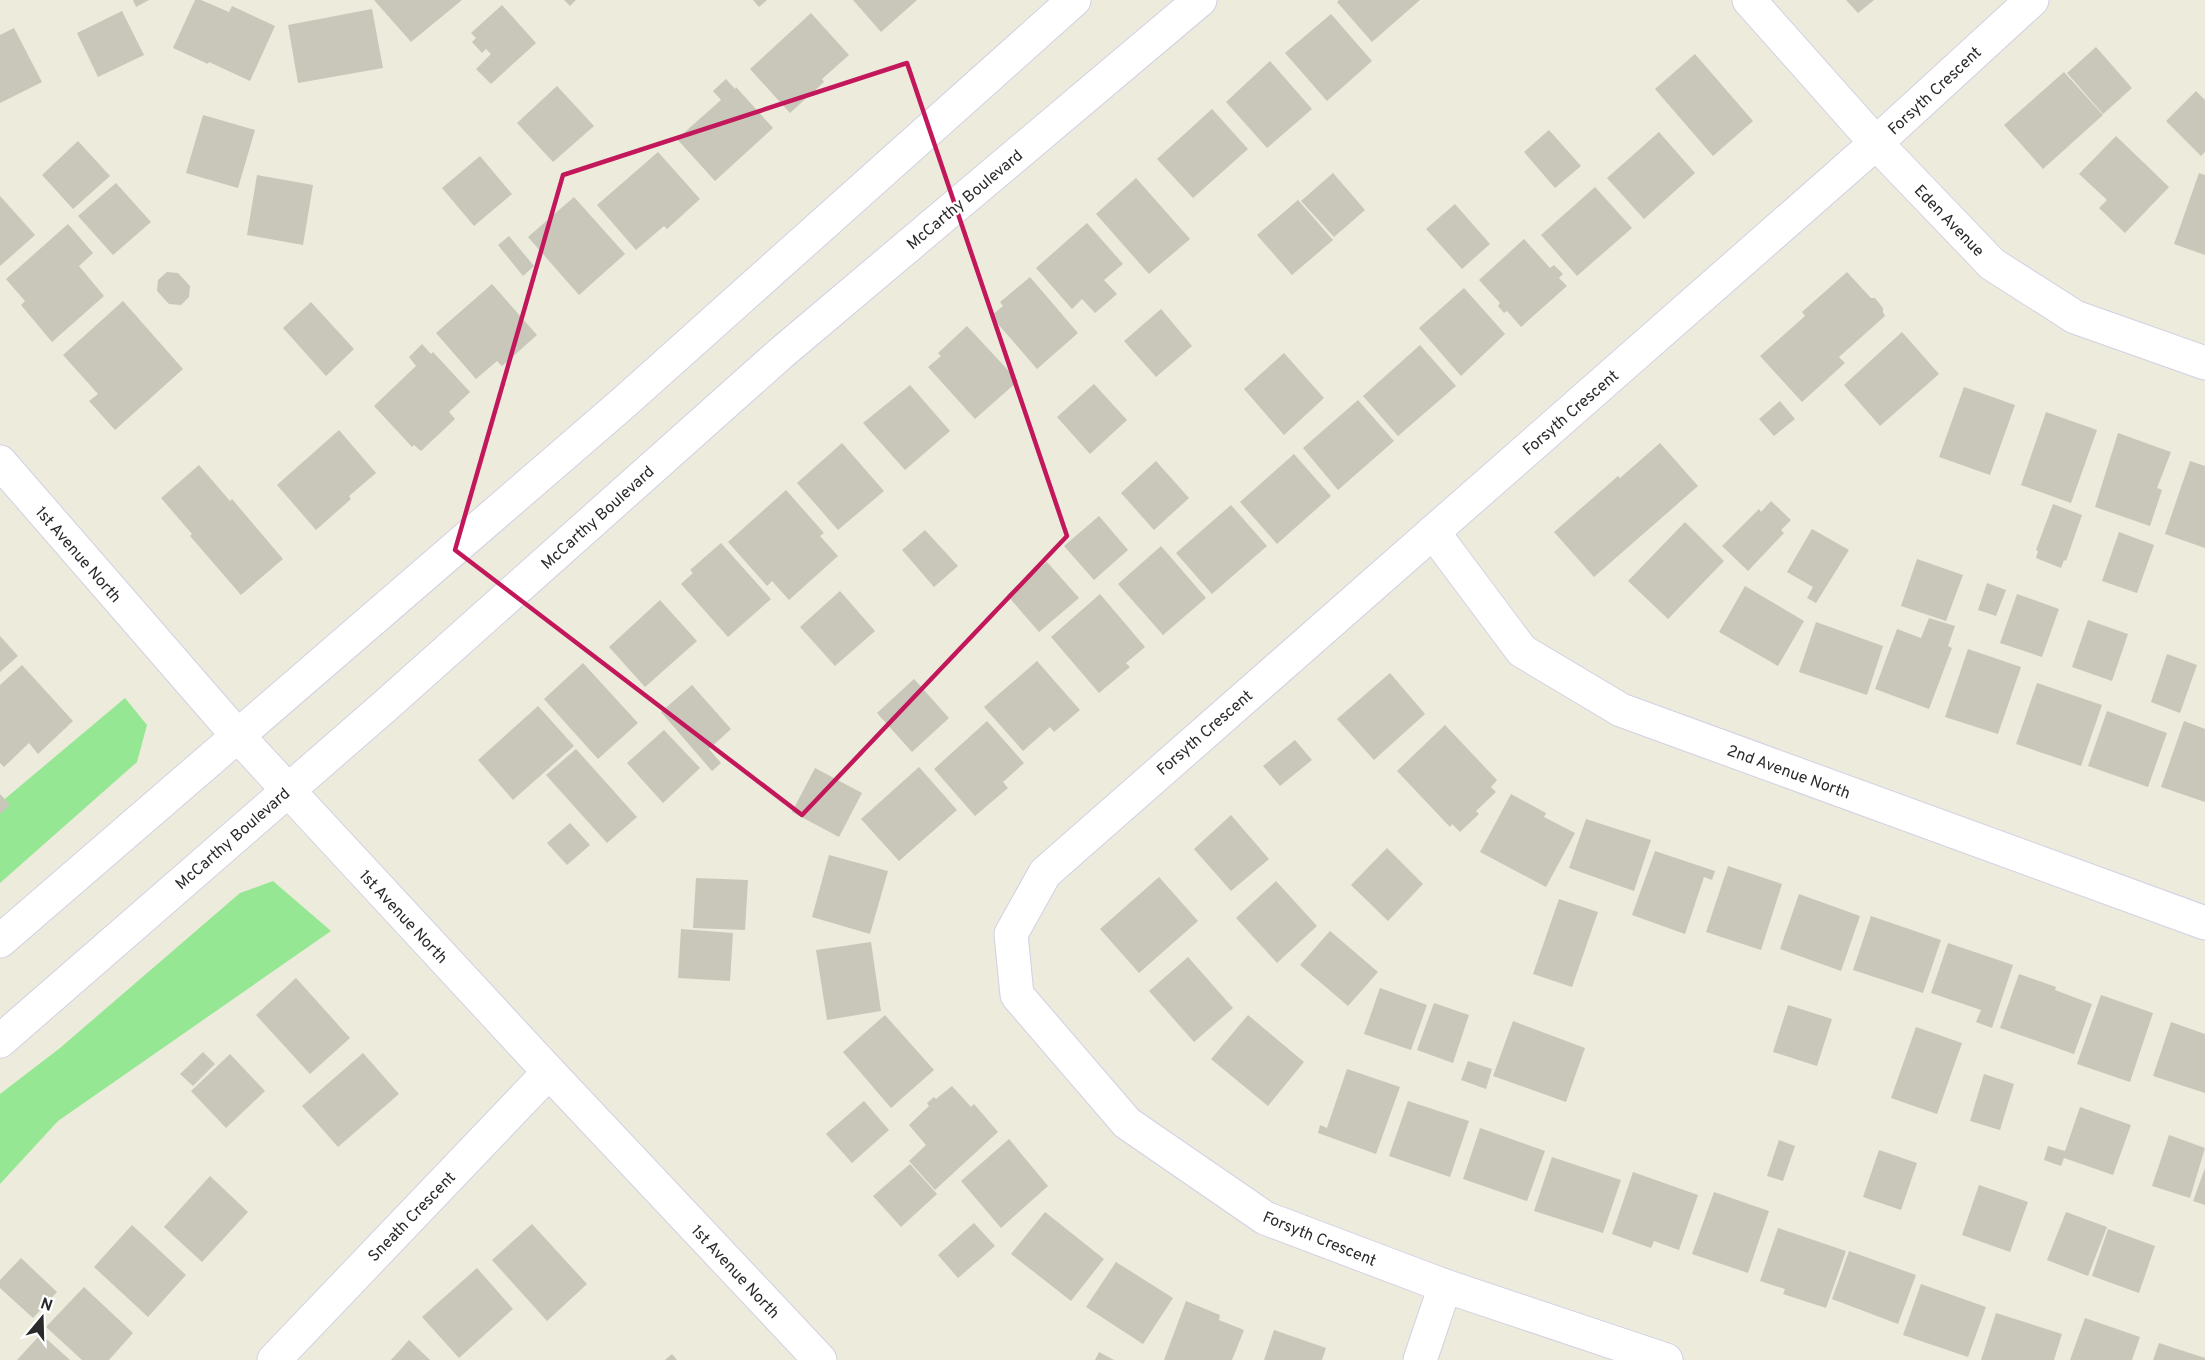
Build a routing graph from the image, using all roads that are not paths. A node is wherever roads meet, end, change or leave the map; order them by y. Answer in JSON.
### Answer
{"nodes":[{"id":1,"x":1074,"y":0,"type":"edge"},
{"id":2,"x":1200,"y":0,"type":"edge"},
{"id":3,"x":1749,"y":0,"type":"edge"},
{"id":4,"x":2032,"y":0,"type":"edge"},
{"id":5,"x":1876,"y":143,"type":"junction"},
{"id":6,"x":2205,"y":363,"type":"edge"},
{"id":7,"x":0,"y":462,"type":"edge"},
{"id":8,"x":1433,"y":532,"type":"junction"},
{"id":9,"x":237,"y":735,"type":"junction"},
{"id":10,"x":287,"y":790,"type":"junction"},
{"id":11,"x":2205,"y":923,"type":"edge"},
{"id":12,"x":0,"y":941,"type":"edge"},
{"id":13,"x":0,"y":1041,"type":"edge"},
{"id":14,"x":549,"y":1072,"type":"junction"},
{"id":15,"x":1445,"y":1286,"type":"junction"},
{"id":16,"x":274,"y":1360,"type":"edge"},
{"id":17,"x":820,"y":1360,"type":"edge"},
{"id":18,"x":1420,"y":1360,"type":"edge"},
{"id":19,"x":1666,"y":1360,"type":"edge"}],
"edges":[{"from":1,"to":9,"type":"street"},
{"from":2,"to":10,"type":"street","name":"McCarthy Boulevard"},
{"from":3,"to":5,"type":"street","name":"Eden Avenue"},
{"from":4,"to":5,"type":"street","name":"Forsyth Crescent"},
{"from":5,"to":6,"type":"street","name":"Eden Avenue"},
{"from":5,"to":8,"type":"street","name":"Forsyth Crescent"},
{"from":7,"to":9,"type":"street","name":"1st Avenue North"},
{"from":8,"to":11,"type":"street","name":"2nd Avenue North"},
{"from":8,"to":15,"type":"street","name":"Forsyth Crescent"},
{"from":9,"to":10,"type":"street","name":"1st Avenue North"},
{"from":9,"to":12,"type":"street"},
{"from":10,"to":13,"type":"street","name":"McCarthy Boulevard"},
{"from":10,"to":14,"type":"street","name":"1st Avenue North"},
{"from":14,"to":16,"type":"street","name":"Sneath Crescent"},
{"from":14,"to":17,"type":"street","name":"1st Avenue North"},
{"from":15,"to":18,"type":"street"},
{"from":15,"to":19,"type":"street","name":"Forsyth Crescent"}]}
